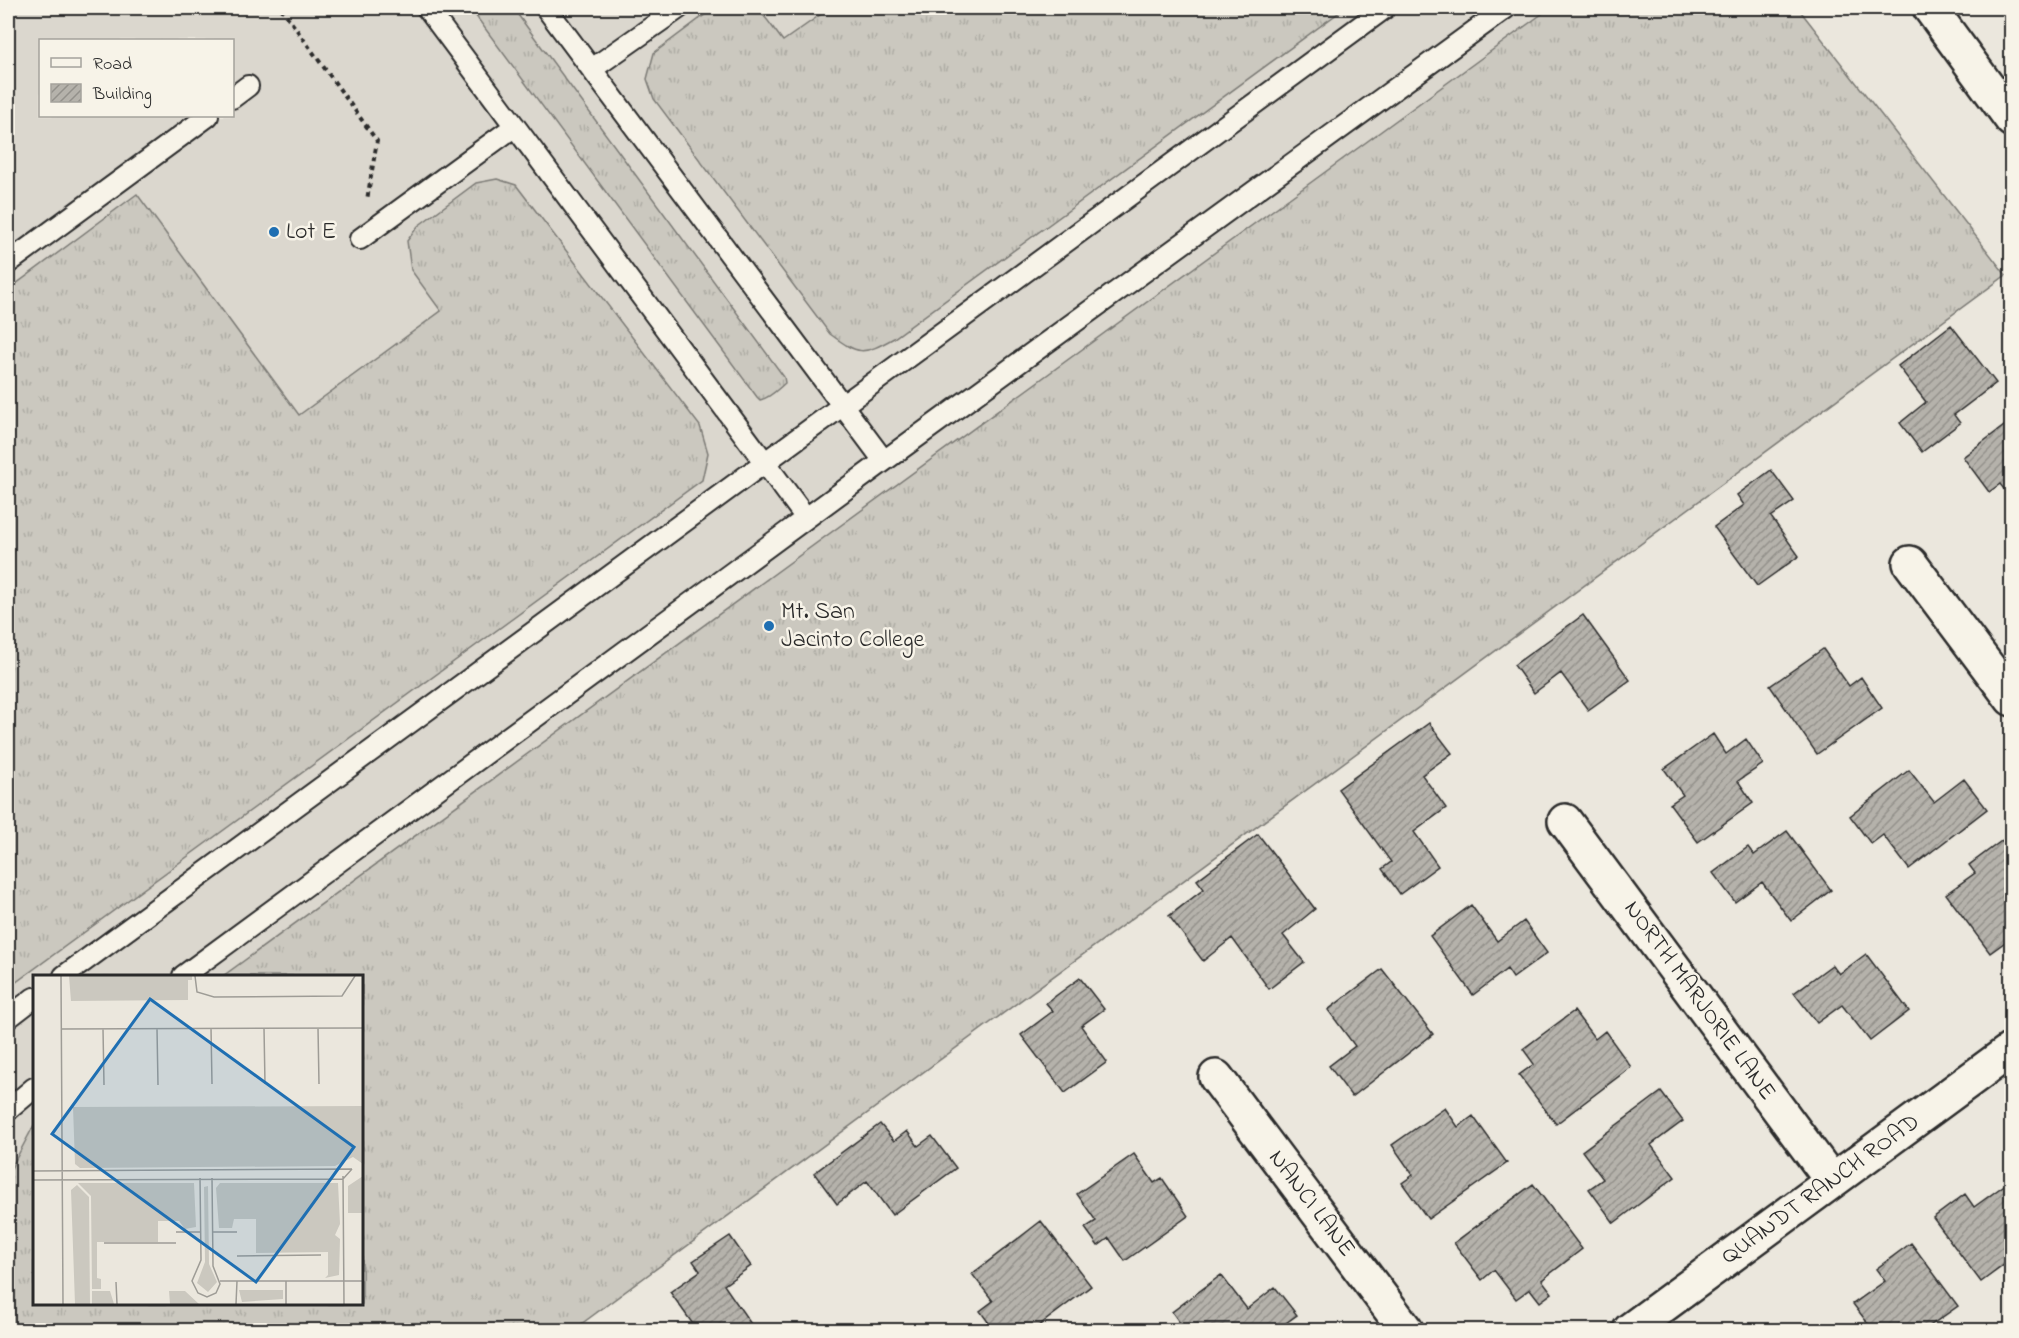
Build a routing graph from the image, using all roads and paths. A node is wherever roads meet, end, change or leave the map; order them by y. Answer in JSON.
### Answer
{"nodes":[{"id":1,"x":281,"y":8,"type":"edge"},
{"id":2,"x":428,"y":8,"type":"edge"},
{"id":3,"x":546,"y":8,"type":"edge"},
{"id":4,"x":679,"y":8,"type":"edge"},
{"id":5,"x":1385,"y":8,"type":"edge"},
{"id":6,"x":1506,"y":8,"type":"edge"},
{"id":7,"x":1930,"y":8,"type":"edge"},
{"id":8,"x":592,"y":69,"type":"junction"},
{"id":9,"x":207,"y":117,"type":"edge"},
{"id":10,"x":2012,"y":120,"type":"edge"},
{"id":11,"x":515,"y":126,"type":"junction"},
{"id":12,"x":360,"y":239,"type":"joint"},
{"id":13,"x":8,"y":263,"type":"edge"},
{"id":14,"x":843,"y":405,"type":"junction"},
{"id":15,"x":884,"y":461,"type":"junction"},
{"id":16,"x":765,"y":462,"type":"junction"},
{"id":17,"x":806,"y":518,"type":"junction"},
{"id":18,"x":1910,"y":563,"type":"dead end"},
{"id":19,"x":2012,"y":699,"type":"edge"},
{"id":20,"x":1565,"y":821,"type":"dead end"},
{"id":21,"x":65,"y":975,"type":"edge"},
{"id":22,"x":184,"y":975,"type":"edge"},
{"id":23,"x":33,"y":999,"type":"edge"},
{"id":24,"x":8,"y":1018,"type":"edge"},
{"id":25,"x":2012,"y":1049,"type":"edge"},
{"id":26,"x":1216,"y":1077,"type":"dead end"},
{"id":27,"x":33,"y":1089,"type":"edge"},
{"id":28,"x":8,"y":1110,"type":"edge"},
{"id":29,"x":1832,"y":1181,"type":"junction"},
{"id":30,"x":1406,"y":1330,"type":"edge"},
{"id":31,"x":1630,"y":1330,"type":"edge"}],
"edges":[{"from":1,"to":12,"type":"path"},
{"from":2,"to":11,"type":"lane"},
{"from":3,"to":8,"type":"lane"},
{"from":4,"to":8,"type":"lane"},
{"from":5,"to":14,"type":"lane"},
{"from":6,"to":15,"type":"lane"},
{"from":7,"to":10,"type":"street"},
{"from":8,"to":14,"type":"lane"},
{"from":9,"to":13,"type":"lane"},
{"from":11,"to":12,"type":"lane"},
{"from":11,"to":16,"type":"lane"},
{"from":14,"to":15,"type":"lane"},
{"from":14,"to":16,"type":"lane"},
{"from":15,"to":17,"type":"lane"},
{"from":16,"to":17,"type":"lane"},
{"from":16,"to":21,"type":"lane"},
{"from":17,"to":22,"type":"lane"},
{"from":18,"to":19,"type":"street"},
{"from":20,"to":29,"type":"street","name":"NORTH MARJORIE LANE"},
{"from":23,"to":24,"type":"lane"},
{"from":25,"to":29,"type":"street","name":"QUANDT RANCH ROAD"},
{"from":26,"to":30,"type":"street","name":"NANCI LANE"},
{"from":27,"to":28,"type":"lane"},
{"from":29,"to":31,"type":"street","name":"QUANDT RANCH ROAD"}]}
